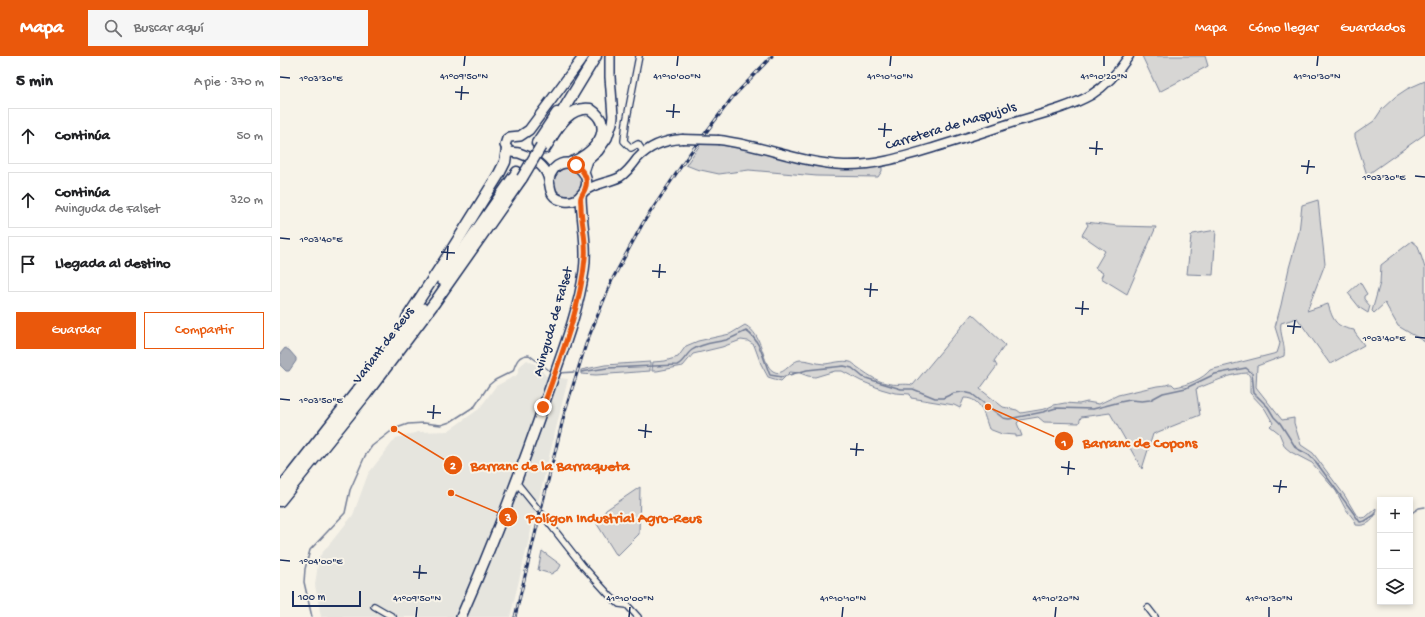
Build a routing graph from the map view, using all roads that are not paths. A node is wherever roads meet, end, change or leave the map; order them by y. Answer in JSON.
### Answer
{"nodes":[{"id":1,"x":584,"y":56,"type":"edge"},
{"id":2,"x":595,"y":56,"type":"edge"},
{"id":3,"x":610,"y":56,"type":"edge"},
{"id":4,"x":639,"y":56,"type":"edge"},
{"id":5,"x":1129,"y":56,"type":"edge"},
{"id":6,"x":516,"y":137,"type":"junction"},
{"id":7,"x":541,"y":145,"type":"junction"},
{"id":8,"x":514,"y":149,"type":"junction"},
{"id":9,"x":644,"y":153,"type":"junction"},
{"id":10,"x":570,"y":163,"type":"junction"},
{"id":11,"x":557,"y":166,"type":"junction"},
{"id":12,"x":585,"y":174,"type":"junction"},
{"id":13,"x":519,"y":175,"type":"junction"},
{"id":14,"x":549,"y":179,"type":"junction"},
{"id":15,"x":610,"y":181,"type":"junction"},
{"id":16,"x":583,"y":193,"type":"junction"},
{"id":17,"x":570,"y":201,"type":"junction"},
{"id":18,"x":581,"y":211,"type":"junction"},
{"id":19,"x":431,"y":301,"type":"junction"},
{"id":20,"x":377,"y":365,"type":"junction"},
{"id":21,"x":516,"y":482,"type":"junction"},
{"id":22,"x":280,"y":488,"type":"edge"},
{"id":23,"x":280,"y":501,"type":"edge"},
{"id":24,"x":537,"y":508,"type":"dead end"},
{"id":25,"x":542,"y":514,"type":"dead end"},
{"id":26,"x":374,"y":606,"type":"dead end"},
{"id":27,"x":1148,"y":608,"type":"dead end"},
{"id":28,"x":393,"y":617,"type":"edge"},
{"id":29,"x":462,"y":617,"type":"edge"},
{"id":30,"x":638,"y":617,"type":"edge"},
{"id":31,"x":1155,"y":617,"type":"edge"}],
"edges":[{"from":1,"to":6,"type":"main road"},
{"from":2,"to":7,"type":"highway"},
{"from":3,"to":12,"type":"main road"},
{"from":4,"to":9,"type":"street"},
{"from":5,"to":9,"type":"street","name":"Carretera de Maspujols","bridge":true},
{"from":6,"to":8,"type":"main road"},
{"from":6,"to":8,"type":"main road"},
{"from":7,"to":10,"type":"highway"},
{"from":7,"to":13,"type":"highway"},
{"from":8,"to":11,"type":"main road"},
{"from":8,"to":14,"type":"main road"},
{"from":8,"to":20,"type":"highway"},
{"from":9,"to":15,"type":"street","name":"Carretera de Maspujols"},
{"from":10,"to":11,"type":"main road"},
{"from":10,"to":12,"type":"main road"},
{"from":11,"to":14,"type":"main road"},
{"from":12,"to":15,"type":"street"},
{"from":12,"to":16,"type":"main road"},
{"from":13,"to":19,"type":"highway"},
{"from":13,"to":19,"type":"highway"},
{"from":14,"to":17,"type":"main road"},
{"from":15,"to":16,"type":"street","name":"Carretera de Maspujols"},
{"from":16,"to":17,"type":"main road"},
{"from":16,"to":18,"type":"main road","name":"Avinguda de Falset"},
{"from":17,"to":18,"type":"main road"},
{"from":18,"to":21,"type":"main road","name":"Avinguda de Falset"},
{"from":19,"to":20,"type":"highway","name":"Variant de Reus"},
{"from":19,"to":23,"type":"highway","name":"Variant de Reus"},
{"from":20,"to":22,"type":"highway","name":"Variant de Reus"},
{"from":21,"to":24,"type":"street"},
{"from":21,"to":29,"type":"main road","name":"Avinguda de Falset"},
{"from":25,"to":30,"type":"street"},
{"from":26,"to":28,"type":"street"},
{"from":27,"to":31,"type":"street"}]}
